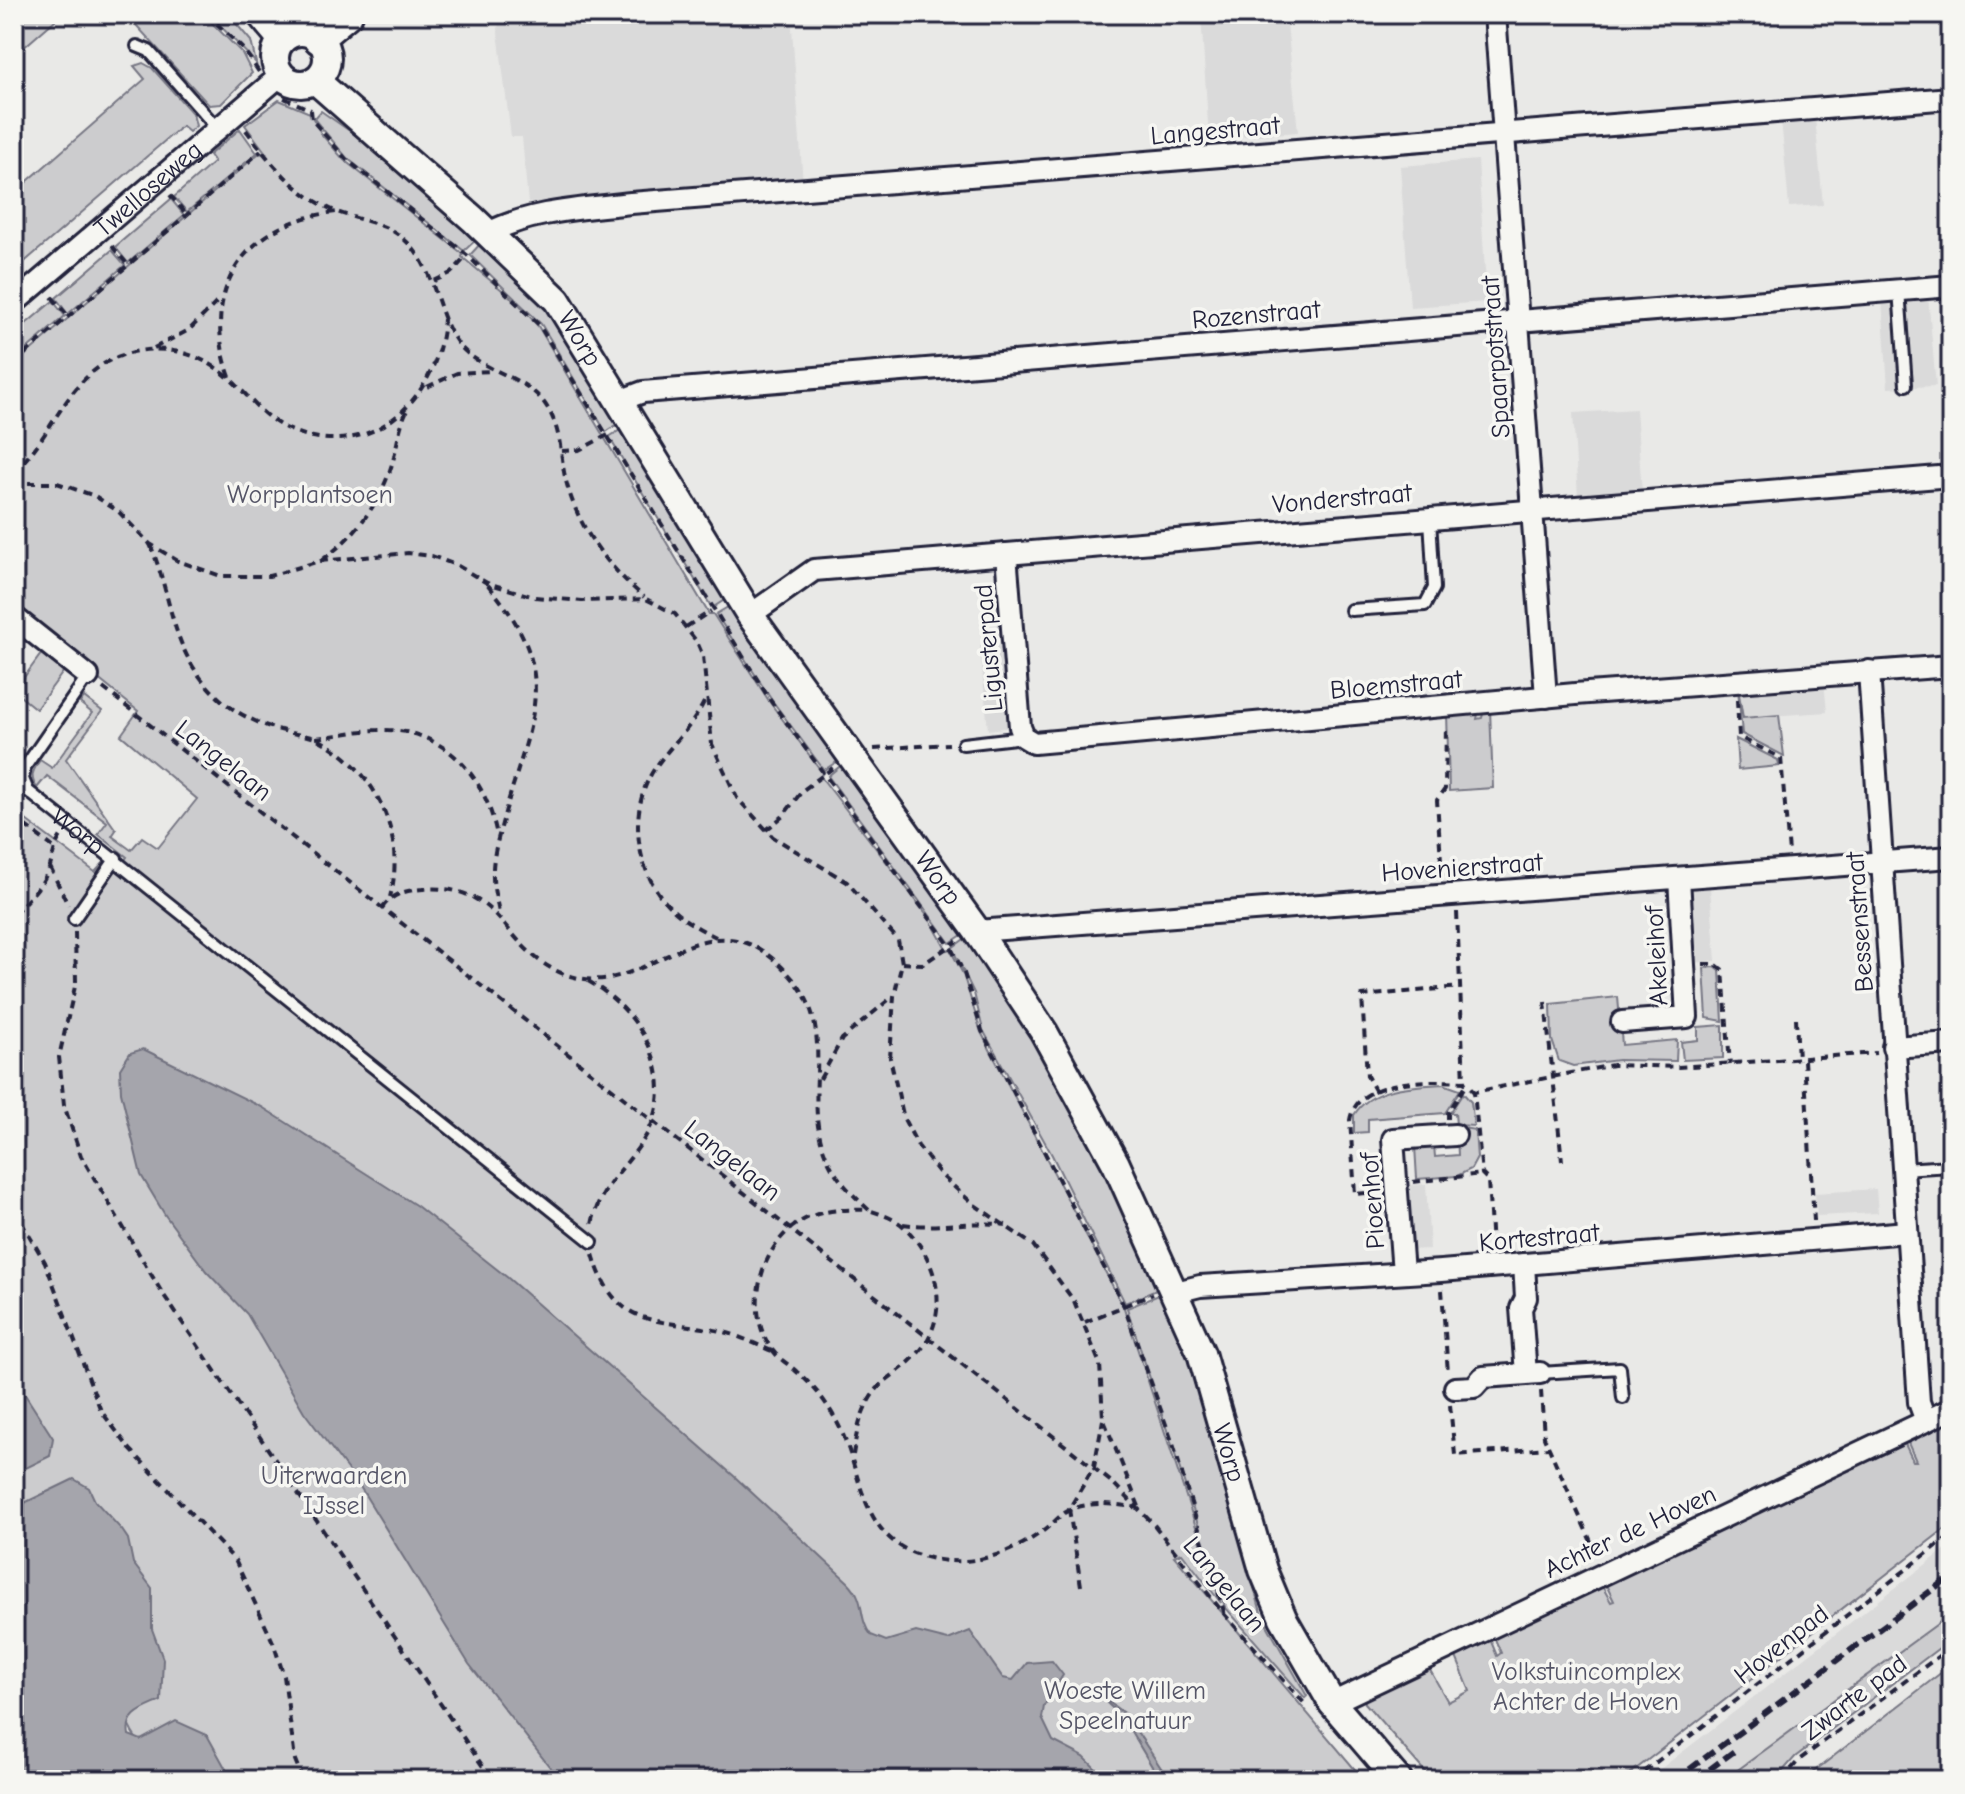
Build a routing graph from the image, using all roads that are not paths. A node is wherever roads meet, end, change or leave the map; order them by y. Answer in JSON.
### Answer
{"nodes":[{"id":1,"x":260,"y":14,"type":"edge"},
{"id":2,"x":349,"y":14,"type":"edge"},
{"id":3,"x":1495,"y":14,"type":"edge"},
{"id":4,"x":282,"y":40,"type":"junction"},
{"id":5,"x":318,"y":40,"type":"junction"},
{"id":6,"x":137,"y":46,"type":"dead end"},
{"id":7,"x":315,"y":80,"type":"junction"},
{"id":8,"x":275,"y":85,"type":"junction"},
{"id":9,"x":1951,"y":98,"type":"edge"},
{"id":10,"x":217,"y":128,"type":"junction"},
{"id":11,"x":1504,"y":132,"type":"junction"},
{"id":12,"x":488,"y":233,"type":"junction"},
{"id":13,"x":1951,"y":286,"type":"edge"},
{"id":14,"x":1899,"y":290,"type":"junction"},
{"id":15,"x":14,"y":303,"type":"edge"},
{"id":16,"x":1518,"y":320,"type":"junction"},
{"id":17,"x":1906,"y":385,"type":"dead end"},
{"id":18,"x":619,"y":401,"type":"junction"},
{"id":19,"x":1951,"y":476,"type":"edge"},
{"id":20,"x":1532,"y":508,"type":"junction"},
{"id":21,"x":1430,"y":517,"type":"junction"},
{"id":22,"x":1006,"y":554,"type":"junction"},
{"id":23,"x":1351,"y":610,"type":"dead end"},
{"id":24,"x":750,"y":615,"type":"junction"},
{"id":25,"x":14,"y":617,"type":"edge"},
{"id":26,"x":1951,"y":666,"type":"edge"},
{"id":27,"x":1869,"y":671,"type":"junction"},
{"id":28,"x":88,"y":676,"type":"joint"},
{"id":29,"x":1546,"y":697,"type":"junction"},
{"id":30,"x":1024,"y":737,"type":"junction"},
{"id":31,"x":963,"y":744,"type":"road end"},
{"id":32,"x":1951,"y":857,"type":"edge"},
{"id":33,"x":119,"y":861,"type":"junction"},
{"id":34,"x":1882,"y":862,"type":"junction"},
{"id":35,"x":1679,"y":878,"type":"junction"},
{"id":36,"x":74,"y":919,"type":"road end"},
{"id":37,"x":977,"y":931,"type":"junction"},
{"id":38,"x":1622,"y":1022,"type":"dead end"},
{"id":39,"x":1951,"y":1043,"type":"edge"},
{"id":40,"x":1893,"y":1047,"type":"junction"},
{"id":41,"x":1452,"y":1136,"type":"road end"},
{"id":42,"x":1951,"y":1166,"type":"edge"},
{"id":43,"x":1902,"y":1169,"type":"junction"},
{"id":44,"x":1907,"y":1232,"type":"junction"},
{"id":45,"x":592,"y":1242,"type":"road end"},
{"id":46,"x":1524,"y":1264,"type":"junction"},
{"id":47,"x":1403,"y":1273,"type":"junction"},
{"id":48,"x":1176,"y":1292,"type":"junction"},
{"id":49,"x":1533,"y":1374,"type":"junction"},
{"id":50,"x":1455,"y":1388,"type":"dead end"},
{"id":51,"x":1623,"y":1398,"type":"dead end"},
{"id":52,"x":1951,"y":1409,"type":"edge"},
{"id":53,"x":1926,"y":1421,"type":"junction"},
{"id":54,"x":1324,"y":1708,"type":"junction"},
{"id":55,"x":1398,"y":1780,"type":"edge"}],
"edges":[{"from":1,"to":4,"type":"street"},
{"from":2,"to":5,"type":"street"},
{"from":3,"to":11,"type":"street","name":"Spaarpotstraat"},
{"from":4,"to":5,"type":"street"},
{"from":4,"to":8,"type":"street"},
{"from":5,"to":7,"type":"street"},
{"from":6,"to":10,"type":"lane"},
{"from":7,"to":8,"type":"street"},
{"from":7,"to":12,"type":"street","name":"Worp"},
{"from":8,"to":10,"type":"street","name":"Twelloseweg"},
{"from":9,"to":11,"type":"street","name":"Langestraat"},
{"from":10,"to":15,"type":"street","name":"Twelloseweg"},
{"from":11,"to":12,"type":"street","name":"Langestraat"},
{"from":11,"to":16,"type":"street","name":"Spaarpotstraat"},
{"from":12,"to":18,"type":"street","name":"Worp"},
{"from":13,"to":14,"type":"street","name":"Rozenstraat"},
{"from":14,"to":16,"type":"street","name":"Rozenstraat"},
{"from":14,"to":17,"type":"lane"},
{"from":16,"to":18,"type":"street","name":"Rozenstraat"},
{"from":16,"to":20,"type":"street","name":"Spaarpotstraat"},
{"from":18,"to":24,"type":"street","name":"Worp"},
{"from":19,"to":20,"type":"street","name":"Vonderstraat"},
{"from":20,"to":21,"type":"street","name":"Vonderstraat"},
{"from":20,"to":29,"type":"street","name":"Spaarpotstraat"},
{"from":21,"to":22,"type":"street","name":"Vonderstraat"},
{"from":21,"to":23,"type":"lane"},
{"from":22,"to":24,"type":"street","name":"Vonderstraat"},
{"from":22,"to":30,"type":"street","name":"Ligusterpad"},
{"from":24,"to":37,"type":"street","name":"Worp"},
{"from":25,"to":28,"type":"street"},
{"from":26,"to":27,"type":"street","name":"Bloemstraat"},
{"from":27,"to":29,"type":"street","name":"Bloemstraat"},
{"from":27,"to":34,"type":"street","name":"Bessenstraat"},
{"from":28,"to":33,"type":"lane","name":"Worp"},
{"from":29,"to":30,"type":"street","name":"Bloemstraat"},
{"from":30,"to":31,"type":"lane","name":"Bloemstraat"},
{"from":32,"to":34,"type":"street","name":"Hovenierstraat"},
{"from":33,"to":36,"type":"lane"},
{"from":33,"to":45,"type":"lane","name":"Worp"},
{"from":34,"to":35,"type":"street","name":"Hovenierstraat"},
{"from":34,"to":40,"type":"street","name":"Bessenstraat"},
{"from":35,"to":37,"type":"street","name":"Hovenierstraat"},
{"from":35,"to":38,"type":"street","name":"Akeleihof"},
{"from":37,"to":48,"type":"street","name":"Worp"},
{"from":39,"to":40,"type":"street"},
{"from":40,"to":43,"type":"street","name":"Bessenstraat"},
{"from":41,"to":47,"type":"street","name":"Pioenhof"},
{"from":42,"to":43,"type":"lane"},
{"from":43,"to":44,"type":"street","name":"Bessenstraat"},
{"from":44,"to":46,"type":"street","name":"Kortestraat"},
{"from":44,"to":53,"type":"street","name":"Bessenstraat"},
{"from":46,"to":47,"type":"street","name":"Kortestraat"},
{"from":46,"to":49,"type":"street"},
{"from":47,"to":48,"type":"street","name":"Kortestraat"},
{"from":48,"to":54,"type":"street","name":"Worp"},
{"from":49,"to":50,"type":"street"},
{"from":49,"to":51,"type":"lane"},
{"from":52,"to":53,"type":"street","name":"Achter de Hoven"},
{"from":53,"to":54,"type":"street","name":"Achter de Hoven"},
{"from":54,"to":55,"type":"street","name":"Worp"}]}
